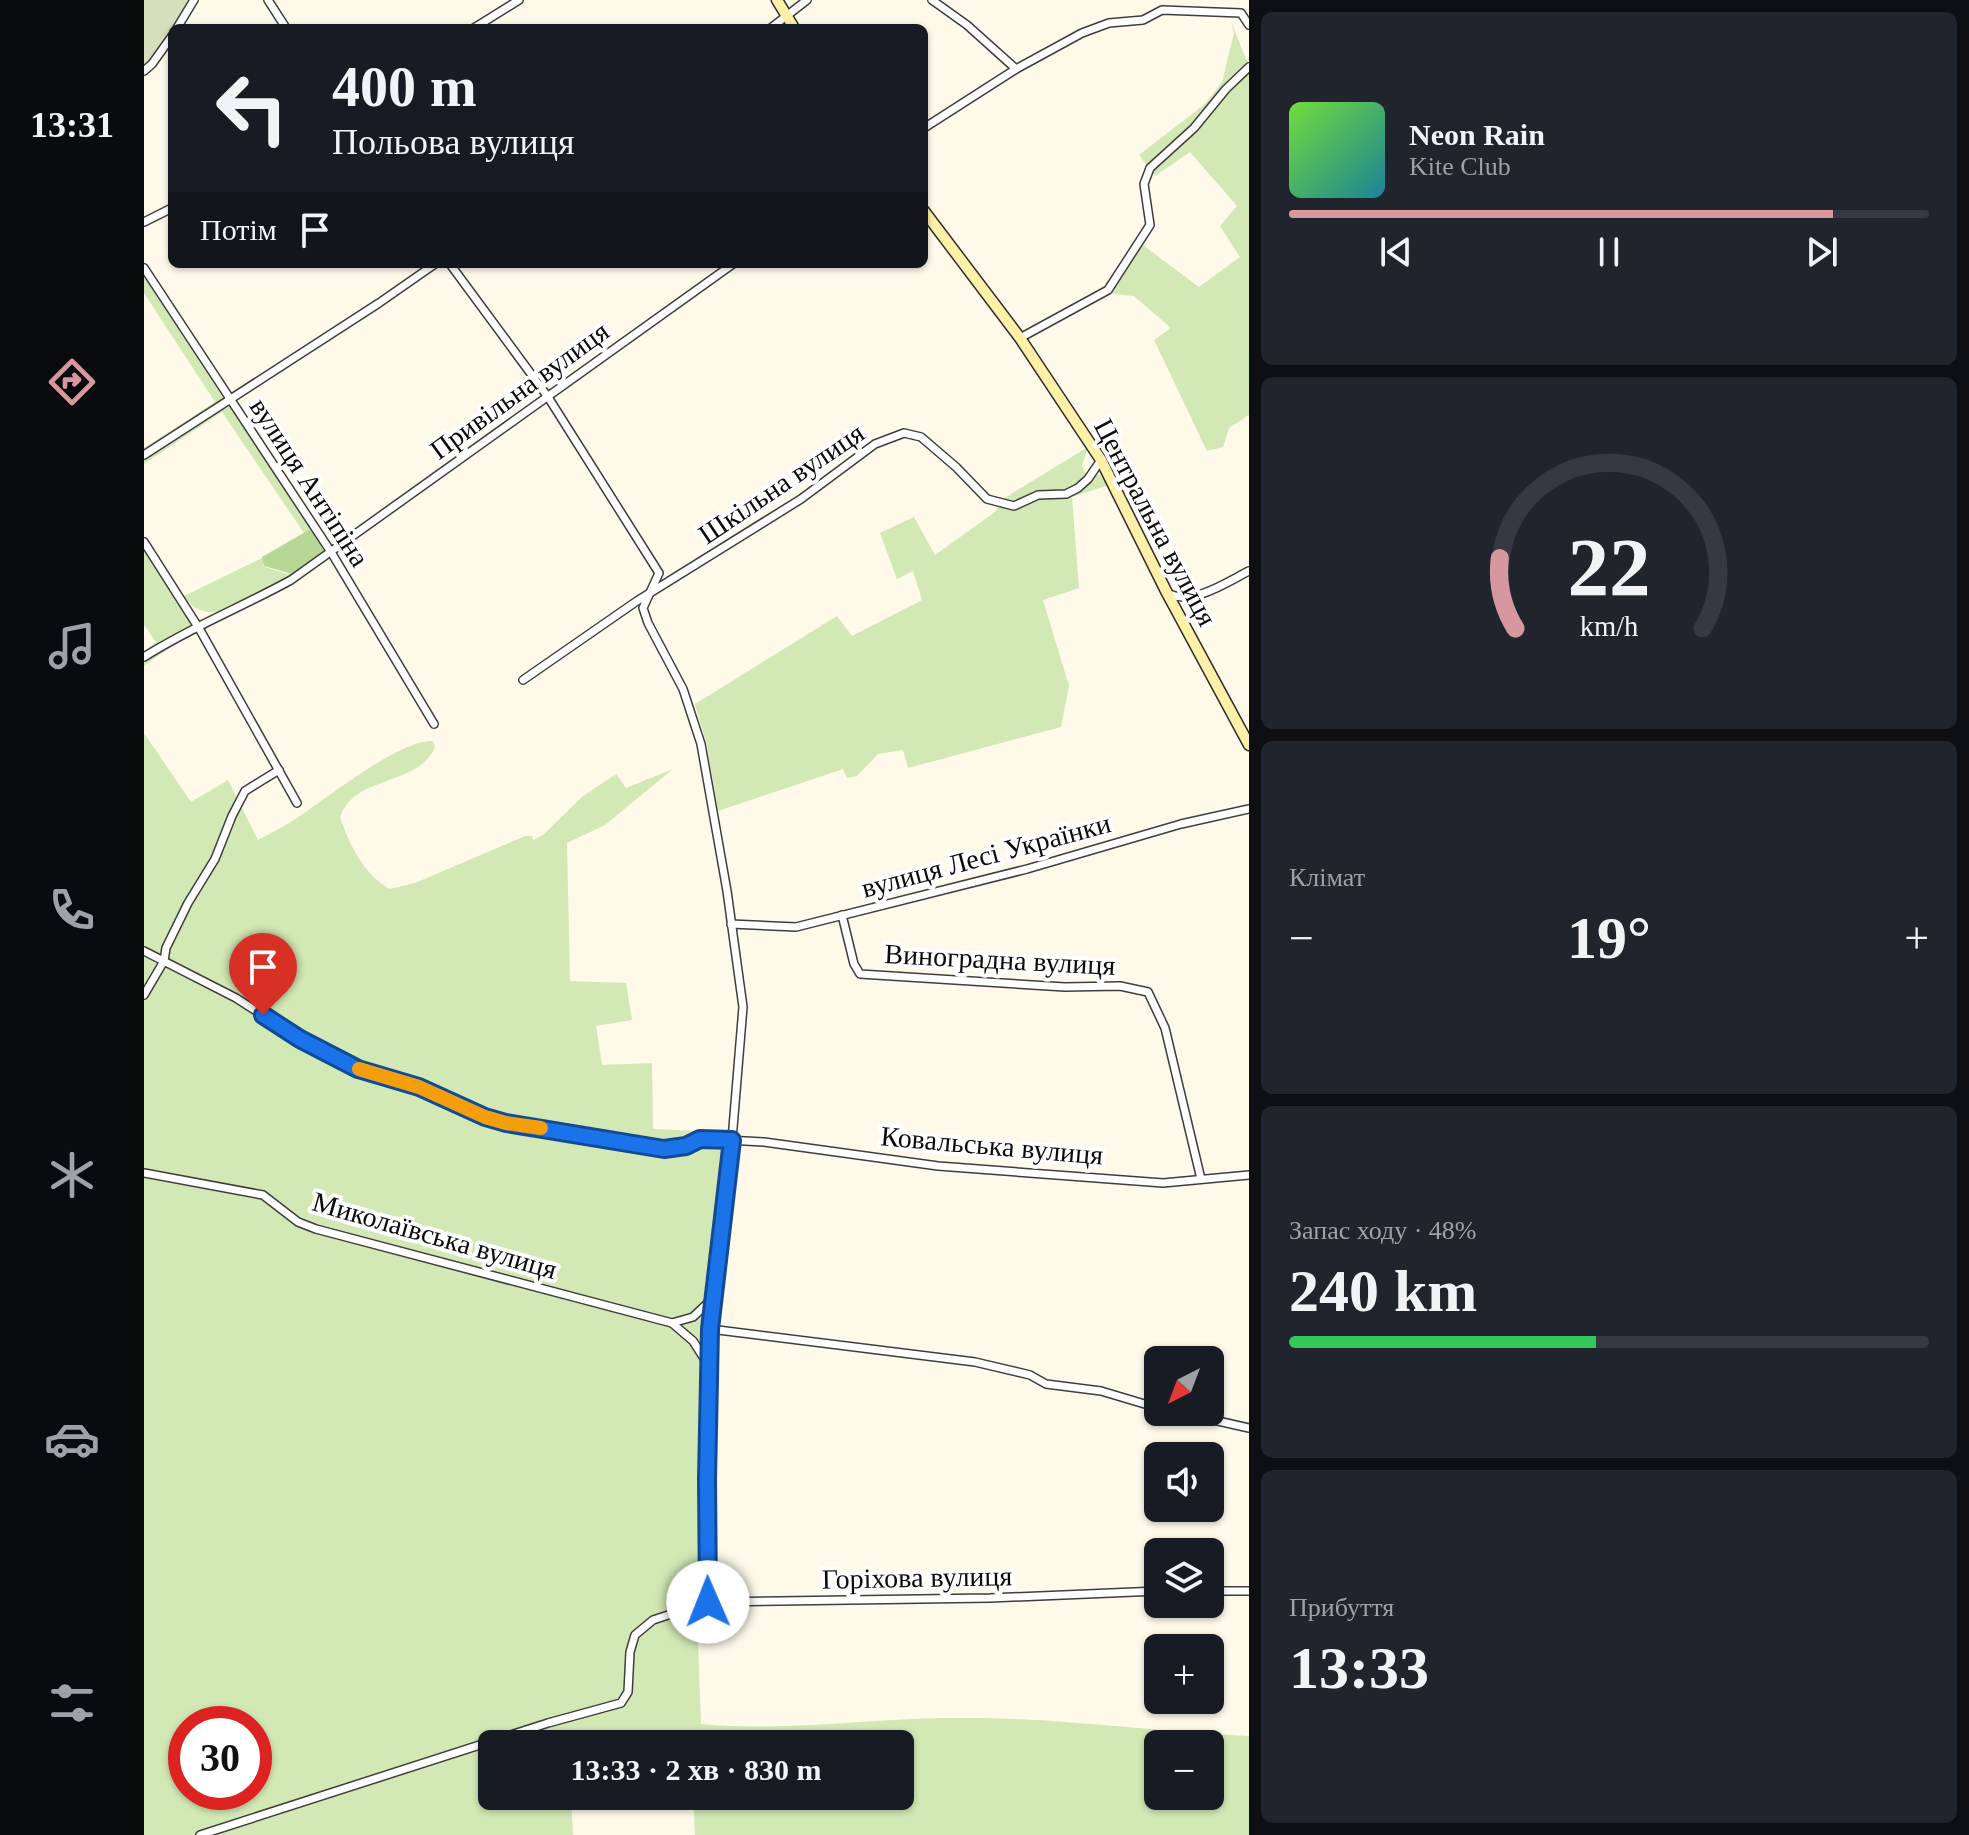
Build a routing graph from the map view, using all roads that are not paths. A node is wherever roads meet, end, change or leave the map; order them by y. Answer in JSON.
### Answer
{"nodes":[{"id":1,"x":194,"y":0,"type":"edge"},
{"id":2,"x":268,"y":0,"type":"edge"},
{"id":3,"x":519,"y":0,"type":"edge"},
{"id":4,"x":777,"y":0,"type":"edge"},
{"id":5,"x":807,"y":0,"type":"edge"},
{"id":6,"x":932,"y":0,"type":"edge"},
{"id":7,"x":1170,"y":0,"type":"edge"},
{"id":8,"x":1162,"y":10,"type":"junction"},
{"id":9,"x":787,"y":17,"type":"junction"},
{"id":10,"x":179,"y":24,"type":"edge"},
{"id":11,"x":283,"y":24,"type":"edge"},
{"id":12,"x":480,"y":24,"type":"edge"},
{"id":13,"x":777,"y":24,"type":"edge"},
{"id":14,"x":791,"y":24,"type":"edge"},
{"id":15,"x":1249,"y":25,"type":"edge"},
{"id":16,"x":168,"y":42,"type":"edge"},
{"id":17,"x":1249,"y":67,"type":"edge"},
{"id":18,"x":1016,"y":69,"type":"junction"},
{"id":19,"x":144,"y":71,"type":"edge"},
{"id":20,"x":928,"y":125,"type":"edge"},
{"id":21,"x":168,"y":210,"type":"edge"},
{"id":22,"x":928,"y":216,"type":"edge"},
{"id":23,"x":144,"y":222,"type":"edge"},
{"id":24,"x":144,"y":268,"type":"edge"},
{"id":25,"x":429,"y":268,"type":"edge"},
{"id":26,"x":453,"y":268,"type":"edge"},
{"id":27,"x":727,"y":268,"type":"edge"},
{"id":28,"x":1020,"y":338,"type":"junction"},
{"id":29,"x":548,"y":397,"type":"junction"},
{"id":30,"x":230,"y":399,"type":"junction"},
{"id":31,"x":144,"y":455,"type":"edge"},
{"id":32,"x":1101,"y":460,"type":"junction"},
{"id":33,"x":144,"y":542,"type":"edge"},
{"id":34,"x":331,"y":552,"type":"junction"},
{"id":35,"x":1249,"y":571,"type":"edge"},
{"id":36,"x":653,"y":591,"type":"junction"},
{"id":37,"x":1167,"y":593,"type":"junction"},
{"id":38,"x":197,"y":625,"type":"junction"},
{"id":39,"x":144,"y":657,"type":"edge"},
{"id":40,"x":523,"y":680,"type":"dead end"},
{"id":41,"x":434,"y":724,"type":"dead end"},
{"id":42,"x":1249,"y":745,"type":"edge"},
{"id":43,"x":279,"y":770,"type":"junction"},
{"id":44,"x":297,"y":803,"type":"dead end"},
{"id":45,"x":1249,"y":809,"type":"edge"},
{"id":46,"x":842,"y":915,"type":"junction"},
{"id":47,"x":731,"y":924,"type":"junction"},
{"id":48,"x":144,"y":951,"type":"edge"},
{"id":49,"x":164,"y":961,"type":"junction"},
{"id":50,"x":144,"y":995,"type":"edge"},
{"id":51,"x":732,"y":1140,"type":"junction"},
{"id":52,"x":144,"y":1173,"type":"edge"},
{"id":53,"x":1249,"y":1175,"type":"edge"},
{"id":54,"x":1201,"y":1179,"type":"junction"},
{"id":55,"x":713,"y":1299,"type":"junction"},
{"id":56,"x":672,"y":1323,"type":"junction"},
{"id":57,"x":710,"y":1329,"type":"junction"},
{"id":58,"x":709,"y":1366,"type":"junction"},
{"id":59,"x":1144,"y":1404,"type":"edge"},
{"id":60,"x":1224,"y":1422,"type":"edge"},
{"id":61,"x":1249,"y":1428,"type":"edge"},
{"id":62,"x":1224,"y":1591,"type":"edge"},
{"id":63,"x":1249,"y":1591,"type":"edge"},
{"id":64,"x":1144,"y":1592,"type":"edge"},
{"id":65,"x":708,"y":1602,"type":"junction"},
{"id":66,"x":200,"y":1835,"type":"edge"}],
"edges":[{"from":1,"to":10,"type":"street"},
{"from":2,"to":11,"type":"street"},
{"from":3,"to":12,"type":"street"},
{"from":4,"to":9,"type":"street"},
{"from":5,"to":9,"type":"street"},
{"from":6,"to":18,"type":"street"},
{"from":7,"to":8,"type":"street"},
{"from":8,"to":15,"type":"street"},
{"from":8,"to":18,"type":"street"},
{"from":9,"to":13,"type":"street"},
{"from":9,"to":14,"type":"street"},
{"from":16,"to":19,"type":"street"},
{"from":17,"to":28,"type":"street"},
{"from":18,"to":20,"type":"street"},
{"from":21,"to":23,"type":"street"},
{"from":22,"to":28,"type":"street","name":"Центральна вулиця"},
{"from":24,"to":30,"type":"street","name":"вулиця Антіпіна"},
{"from":25,"to":30,"type":"street"},
{"from":26,"to":29,"type":"street"},
{"from":27,"to":29,"type":"street","name":"Привільна вулиця"},
{"from":28,"to":32,"type":"street","name":"Центральна вулиця"},
{"from":29,"to":34,"type":"street","name":"Привільна вулиця"},
{"from":29,"to":36,"type":"street"},
{"from":30,"to":31,"type":"street"},
{"from":30,"to":34,"type":"street","name":"вулиця Антіпіна"},
{"from":32,"to":36,"type":"street","name":"Шкільна вулиця"},
{"from":32,"to":37,"type":"street","name":"Центральна вулиця"},
{"from":33,"to":38,"type":"street"},
{"from":34,"to":38,"type":"street","name":"Привільна вулиця"},
{"from":34,"to":41,"type":"street","name":"вулиця Антіпіна"},
{"from":35,"to":37,"type":"street"},
{"from":36,"to":40,"type":"street","name":"Шкільна вулиця"},
{"from":36,"to":47,"type":"street"},
{"from":37,"to":42,"type":"street","name":"Центральна вулиця"},
{"from":38,"to":39,"type":"street","name":"Привільна вулиця"},
{"from":38,"to":43,"type":"street"},
{"from":43,"to":44,"type":"street"},
{"from":43,"to":49,"type":"street"},
{"from":45,"to":46,"type":"street","name":"вулиця Лесі Українки"},
{"from":46,"to":47,"type":"street","name":"вулиця Лесі Українки"},
{"from":46,"to":54,"type":"street","name":"Виноградна вулиця"},
{"from":47,"to":51,"type":"street"},
{"from":48,"to":49,"type":"street","name":"Ковальська вулиця"},
{"from":49,"to":50,"type":"street"},
{"from":49,"to":51,"type":"street","name":"Ковальська вулиця"},
{"from":51,"to":54,"type":"street","name":"Ковальська вулиця"},
{"from":51,"to":55,"type":"street"},
{"from":52,"to":56,"type":"street","name":"Миколаївська вулиця"},
{"from":53,"to":54,"type":"street","name":"Ковальська вулиця"},
{"from":55,"to":56,"type":"street"},
{"from":55,"to":57,"type":"street"},
{"from":56,"to":58,"type":"street"},
{"from":57,"to":58,"type":"street"},
{"from":57,"to":59,"type":"street"},
{"from":58,"to":65,"type":"street"},
{"from":60,"to":61,"type":"street"},
{"from":62,"to":63,"type":"street"},
{"from":64,"to":65,"type":"street","name":"Горіхова вулиця"},
{"from":65,"to":66,"type":"street","name":"Горіхова вулиця"}]}
